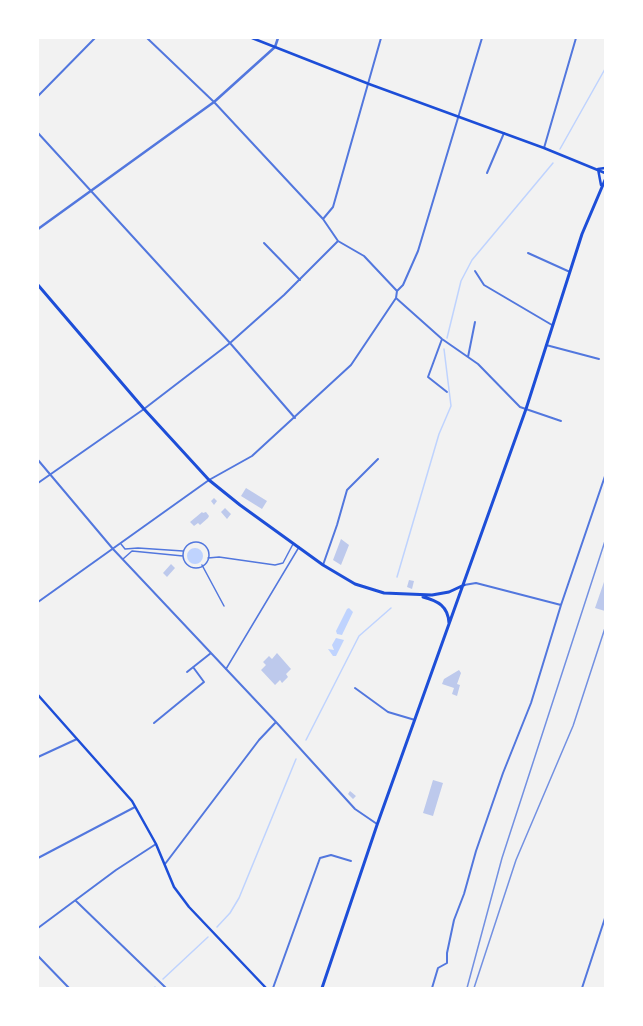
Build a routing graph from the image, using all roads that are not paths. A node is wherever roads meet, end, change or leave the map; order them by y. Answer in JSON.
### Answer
{"nodes":[{"id":1,"x":96,"y":38,"type":"edge"},
{"id":2,"x":147,"y":38,"type":"edge"},
{"id":3,"x":252,"y":38,"type":"edge"},
{"id":4,"x":278,"y":38,"type":"edge"},
{"id":5,"x":381,"y":38,"type":"edge"},
{"id":6,"x":482,"y":38,"type":"edge"},
{"id":7,"x":576,"y":38,"type":"edge"},
{"id":8,"x":275,"y":47,"type":"junction"},
{"id":9,"x":368,"y":84,"type":"junction"},
{"id":10,"x":38,"y":96,"type":"edge"},
{"id":11,"x":214,"y":102,"type":"junction"},
{"id":12,"x":459,"y":116,"type":"junction"},
{"id":13,"x":38,"y":133,"type":"edge"},
{"id":14,"x":504,"y":133,"type":"junction"},
{"id":15,"x":544,"y":148,"type":"junction"},
{"id":16,"x":605,"y":168,"type":"edge"},
{"id":17,"x":598,"y":169,"type":"junction"},
{"id":18,"x":487,"y":173,"type":"dead end"},
{"id":19,"x":605,"y":173,"type":"edge"},
{"id":20,"x":605,"y":180,"type":"edge"},
{"id":21,"x":601,"y":185,"type":"junction"},
{"id":22,"x":92,"y":191,"type":"junction"},
{"id":23,"x":323,"y":219,"type":"junction"},
{"id":24,"x":38,"y":229,"type":"edge"},
{"id":25,"x":338,"y":241,"type":"junction"},
{"id":26,"x":264,"y":243,"type":"dead end"},
{"id":27,"x":528,"y":253,"type":"dead end"},
{"id":28,"x":475,"y":271,"type":"dead end"},
{"id":29,"x":570,"y":272,"type":"junction"},
{"id":30,"x":300,"y":280,"type":"junction"},
{"id":31,"x":38,"y":285,"type":"edge"},
{"id":32,"x":397,"y":292,"type":"junction"},
{"id":33,"x":396,"y":298,"type":"junction"},
{"id":34,"x":475,"y":322,"type":"dead end"},
{"id":35,"x":552,"y":325,"type":"junction"},
{"id":36,"x":442,"y":339,"type":"junction"},
{"id":37,"x":230,"y":343,"type":"junction"},
{"id":38,"x":546,"y":345,"type":"junction"},
{"id":39,"x":468,"y":357,"type":"junction"},
{"id":40,"x":599,"y":360,"type":"dead end"},
{"id":41,"x":447,"y":392,"type":"dead end"},
{"id":42,"x":144,"y":409,"type":"junction"},
{"id":43,"x":526,"y":409,"type":"junction"},
{"id":44,"x":295,"y":418,"type":"junction"},
{"id":45,"x":561,"y":421,"type":"dead end"},
{"id":46,"x":378,"y":458,"type":"dead end"},
{"id":47,"x":38,"y":460,"type":"edge"},
{"id":48,"x":50,"y":474,"type":"junction"},
{"id":49,"x":605,"y":476,"type":"edge"},
{"id":50,"x":209,"y":480,"type":"junction"},
{"id":51,"x":38,"y":483,"type":"edge"},
{"id":52,"x":121,"y":544,"type":"junction"},
{"id":53,"x":293,"y":544,"type":"junction"},
{"id":54,"x":298,"y":547,"type":"junction"},
{"id":55,"x":113,"y":549,"type":"junction"},
{"id":56,"x":183,"y":551,"type":"junction"},
{"id":57,"x":183,"y":556,"type":"junction"},
{"id":58,"x":208,"y":558,"type":"junction"},
{"id":59,"x":123,"y":559,"type":"junction"},
{"id":60,"x":202,"y":565,"type":"junction"},
{"id":61,"x":323,"y":565,"type":"junction"},
{"id":62,"x":464,"y":585,"type":"junction"},
{"id":63,"x":420,"y":595,"type":"junction"},
{"id":64,"x":38,"y":602,"type":"edge"},
{"id":65,"x":561,"y":605,"type":"junction"},
{"id":66,"x":224,"y":606,"type":"dead end"},
{"id":67,"x":449,"y":623,"type":"junction"},
{"id":68,"x":211,"y":653,"type":"junction"},
{"id":69,"x":193,"y":667,"type":"junction"},
{"id":70,"x":226,"y":669,"type":"junction"},
{"id":71,"x":187,"y":672,"type":"dead end"},
{"id":72,"x":355,"y":688,"type":"dead end"},
{"id":73,"x":38,"y":695,"type":"edge"},
{"id":74,"x":415,"y":720,"type":"junction"},
{"id":75,"x":276,"y":722,"type":"junction"},
{"id":76,"x":154,"y":723,"type":"dead end"},
{"id":77,"x":77,"y":739,"type":"junction"},
{"id":78,"x":38,"y":757,"type":"edge"},
{"id":79,"x":136,"y":806,"type":"junction"},
{"id":80,"x":378,"y":825,"type":"junction"},
{"id":81,"x":156,"y":844,"type":"junction"},
{"id":82,"x":38,"y":858,"type":"edge"},
{"id":83,"x":351,"y":861,"type":"dead end"},
{"id":84,"x":164,"y":865,"type":"junction"},
{"id":85,"x":76,"y":901,"type":"junction"},
{"id":86,"x":605,"y":918,"type":"edge"},
{"id":87,"x":38,"y":928,"type":"edge"},
{"id":88,"x":38,"y":956,"type":"edge"},
{"id":89,"x":69,"y":988,"type":"edge"},
{"id":90,"x":166,"y":988,"type":"edge"},
{"id":91,"x":266,"y":988,"type":"edge"},
{"id":92,"x":273,"y":988,"type":"edge"},
{"id":93,"x":322,"y":988,"type":"edge"},
{"id":94,"x":432,"y":988,"type":"edge"},
{"id":95,"x":582,"y":988,"type":"edge"}],
"edges":[{"from":1,"to":10,"type":"street"},
{"from":2,"to":11,"type":"street"},
{"from":3,"to":8,"type":"main road"},
{"from":4,"to":8,"type":"street"},
{"from":5,"to":9,"type":"street"},
{"from":6,"to":12,"type":"street"},
{"from":7,"to":15,"type":"street"},
{"from":8,"to":9,"type":"main road"},
{"from":8,"to":11,"type":"street"},
{"from":9,"to":12,"type":"main road"},
{"from":9,"to":23,"type":"street"},
{"from":11,"to":22,"type":"street"},
{"from":11,"to":23,"type":"street"},
{"from":12,"to":14,"type":"main road"},
{"from":12,"to":32,"type":"street"},
{"from":13,"to":22,"type":"street"},
{"from":14,"to":15,"type":"main road"},
{"from":14,"to":18,"type":"street"},
{"from":15,"to":17,"type":"main road"},
{"from":16,"to":17,"type":"main road"},
{"from":17,"to":19,"type":"main road"},
{"from":17,"to":21,"type":"main road"},
{"from":20,"to":21,"type":"main road"},
{"from":21,"to":29,"type":"main road"},
{"from":22,"to":24,"type":"street"},
{"from":22,"to":37,"type":"street"},
{"from":23,"to":25,"type":"street"},
{"from":25,"to":30,"type":"street"},
{"from":25,"to":32,"type":"street"},
{"from":26,"to":30,"type":"street"},
{"from":27,"to":29,"type":"street"},
{"from":28,"to":35,"type":"street"},
{"from":29,"to":35,"type":"main road"},
{"from":30,"to":37,"type":"street"},
{"from":31,"to":42,"type":"main road"},
{"from":32,"to":33,"type":"street"},
{"from":33,"to":36,"type":"street"},
{"from":33,"to":44,"type":"street"},
{"from":34,"to":39,"type":"street"},
{"from":35,"to":38,"type":"main road"},
{"from":36,"to":39,"type":"street"},
{"from":36,"to":41,"type":"street"},
{"from":37,"to":42,"type":"street"},
{"from":37,"to":44,"type":"street"},
{"from":38,"to":40,"type":"street"},
{"from":38,"to":43,"type":"main road"},
{"from":39,"to":43,"type":"street"},
{"from":42,"to":48,"type":"street"},
{"from":42,"to":50,"type":"main road"},
{"from":43,"to":45,"type":"street"},
{"from":43,"to":62,"type":"main road"},
{"from":44,"to":50,"type":"street"},
{"from":46,"to":61,"type":"street"},
{"from":47,"to":48,"type":"street"},
{"from":48,"to":51,"type":"street"},
{"from":48,"to":55,"type":"street"},
{"from":49,"to":65,"type":"street"},
{"from":50,"to":52,"type":"street"},
{"from":50,"to":53,"type":"main road"},
{"from":52,"to":55,"type":"street"},
{"from":52,"to":56,"type":"street"},
{"from":53,"to":54,"type":"main road"},
{"from":53,"to":58,"type":"street"},
{"from":54,"to":61,"type":"main road"},
{"from":54,"to":70,"type":"street"},
{"from":55,"to":59,"type":"street"},
{"from":55,"to":64,"type":"street"},
{"from":56,"to":57,"type":"street"},
{"from":56,"to":58,"type":"street"},
{"from":57,"to":59,"type":"street"},
{"from":57,"to":60,"type":"street"},
{"from":58,"to":60,"type":"street"},
{"from":59,"to":68,"type":"street"},
{"from":60,"to":66,"type":"street"},
{"from":61,"to":63,"type":"main road"},
{"from":62,"to":63,"type":"main road"},
{"from":62,"to":65,"type":"street"},
{"from":62,"to":67,"type":"main road"},
{"from":63,"to":67,"type":"main road"},
{"from":65,"to":94,"type":"street"},
{"from":67,"to":74,"type":"main road"},
{"from":68,"to":69,"type":"street"},
{"from":68,"to":70,"type":"street"},
{"from":69,"to":71,"type":"street"},
{"from":69,"to":76,"type":"street"},
{"from":70,"to":75,"type":"street"},
{"from":72,"to":74,"type":"street"},
{"from":73,"to":77,"type":"main road"},
{"from":74,"to":80,"type":"main road"},
{"from":75,"to":80,"type":"street"},
{"from":75,"to":84,"type":"street"},
{"from":77,"to":78,"type":"street"},
{"from":77,"to":79,"type":"main road"},
{"from":79,"to":81,"type":"main road"},
{"from":79,"to":82,"type":"street"},
{"from":80,"to":93,"type":"main road"},
{"from":81,"to":84,"type":"main road"},
{"from":81,"to":85,"type":"street"},
{"from":83,"to":92,"type":"street"},
{"from":84,"to":91,"type":"main road"},
{"from":85,"to":87,"type":"street"},
{"from":85,"to":90,"type":"street"},
{"from":86,"to":95,"type":"street"},
{"from":88,"to":89,"type":"street"}]}
